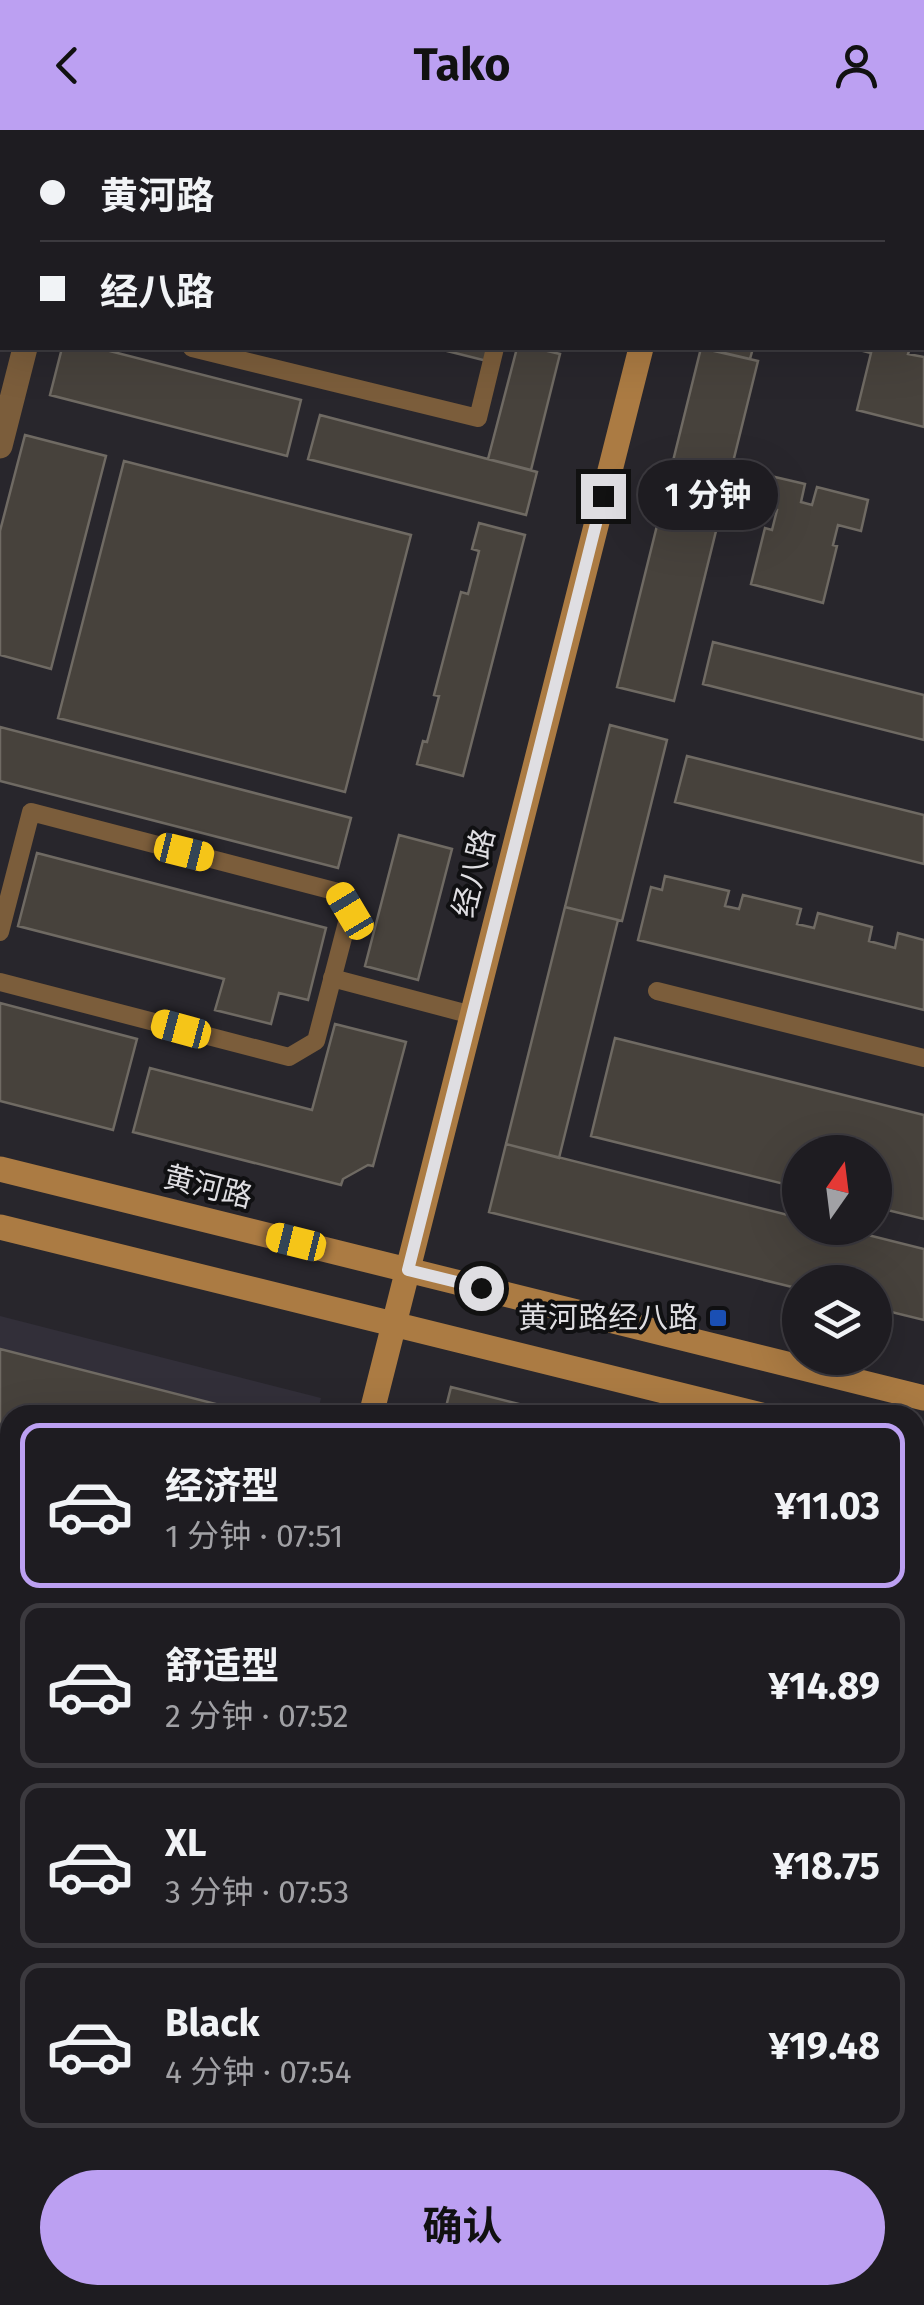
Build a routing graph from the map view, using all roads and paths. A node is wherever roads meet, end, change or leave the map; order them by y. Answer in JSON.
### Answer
{"nodes":[{"id":1,"x":24,"y":350,"type":"edge"},
{"id":2,"x":200,"y":350,"type":"edge"},
{"id":3,"x":495,"y":350,"type":"edge"},
{"id":4,"x":640,"y":350,"type":"edge"},
{"id":5,"x":0,"y":446,"type":"edge"},
{"id":6,"x":0,"y":932,"type":"edge"},
{"id":7,"x":332,"y":978,"type":"junction"},
{"id":8,"x":0,"y":982,"type":"edge"},
{"id":9,"x":657,"y":991,"type":"dead end"},
{"id":10,"x":472,"y":1014,"type":"junction"},
{"id":11,"x":924,"y":1058,"type":"edge"},
{"id":12,"x":0,"y":1168,"type":"edge"},
{"id":13,"x":0,"y":1226,"type":"edge"},
{"id":14,"x":408,"y":1270,"type":"junction"},
{"id":15,"x":394,"y":1324,"type":"junction"},
{"id":16,"x":924,"y":1398,"type":"edge"},
{"id":17,"x":668,"y":1404,"type":"edge"},
{"id":18,"x":373,"y":1405,"type":"edge"}],
"edges":[{"from":1,"to":5,"type":"street"},
{"from":2,"to":3,"type":"lane"},
{"from":4,"to":10,"type":"main road","name":"经八路"},
{"from":6,"to":7,"type":"lane"},
{"from":7,"to":8,"type":"lane"},
{"from":7,"to":10,"type":"lane"},
{"from":9,"to":11,"type":"lane"},
{"from":10,"to":14,"type":"main road","name":"经八路"},
{"from":12,"to":14,"type":"main road","name":"黄河路"},
{"from":13,"to":15,"type":"main road"},
{"from":14,"to":15,"type":"main road","name":"经八路"},
{"from":14,"to":16,"type":"main road","name":"黄河路"},
{"from":15,"to":17,"type":"main road"},
{"from":15,"to":18,"type":"main road","name":"经八路"}]}
